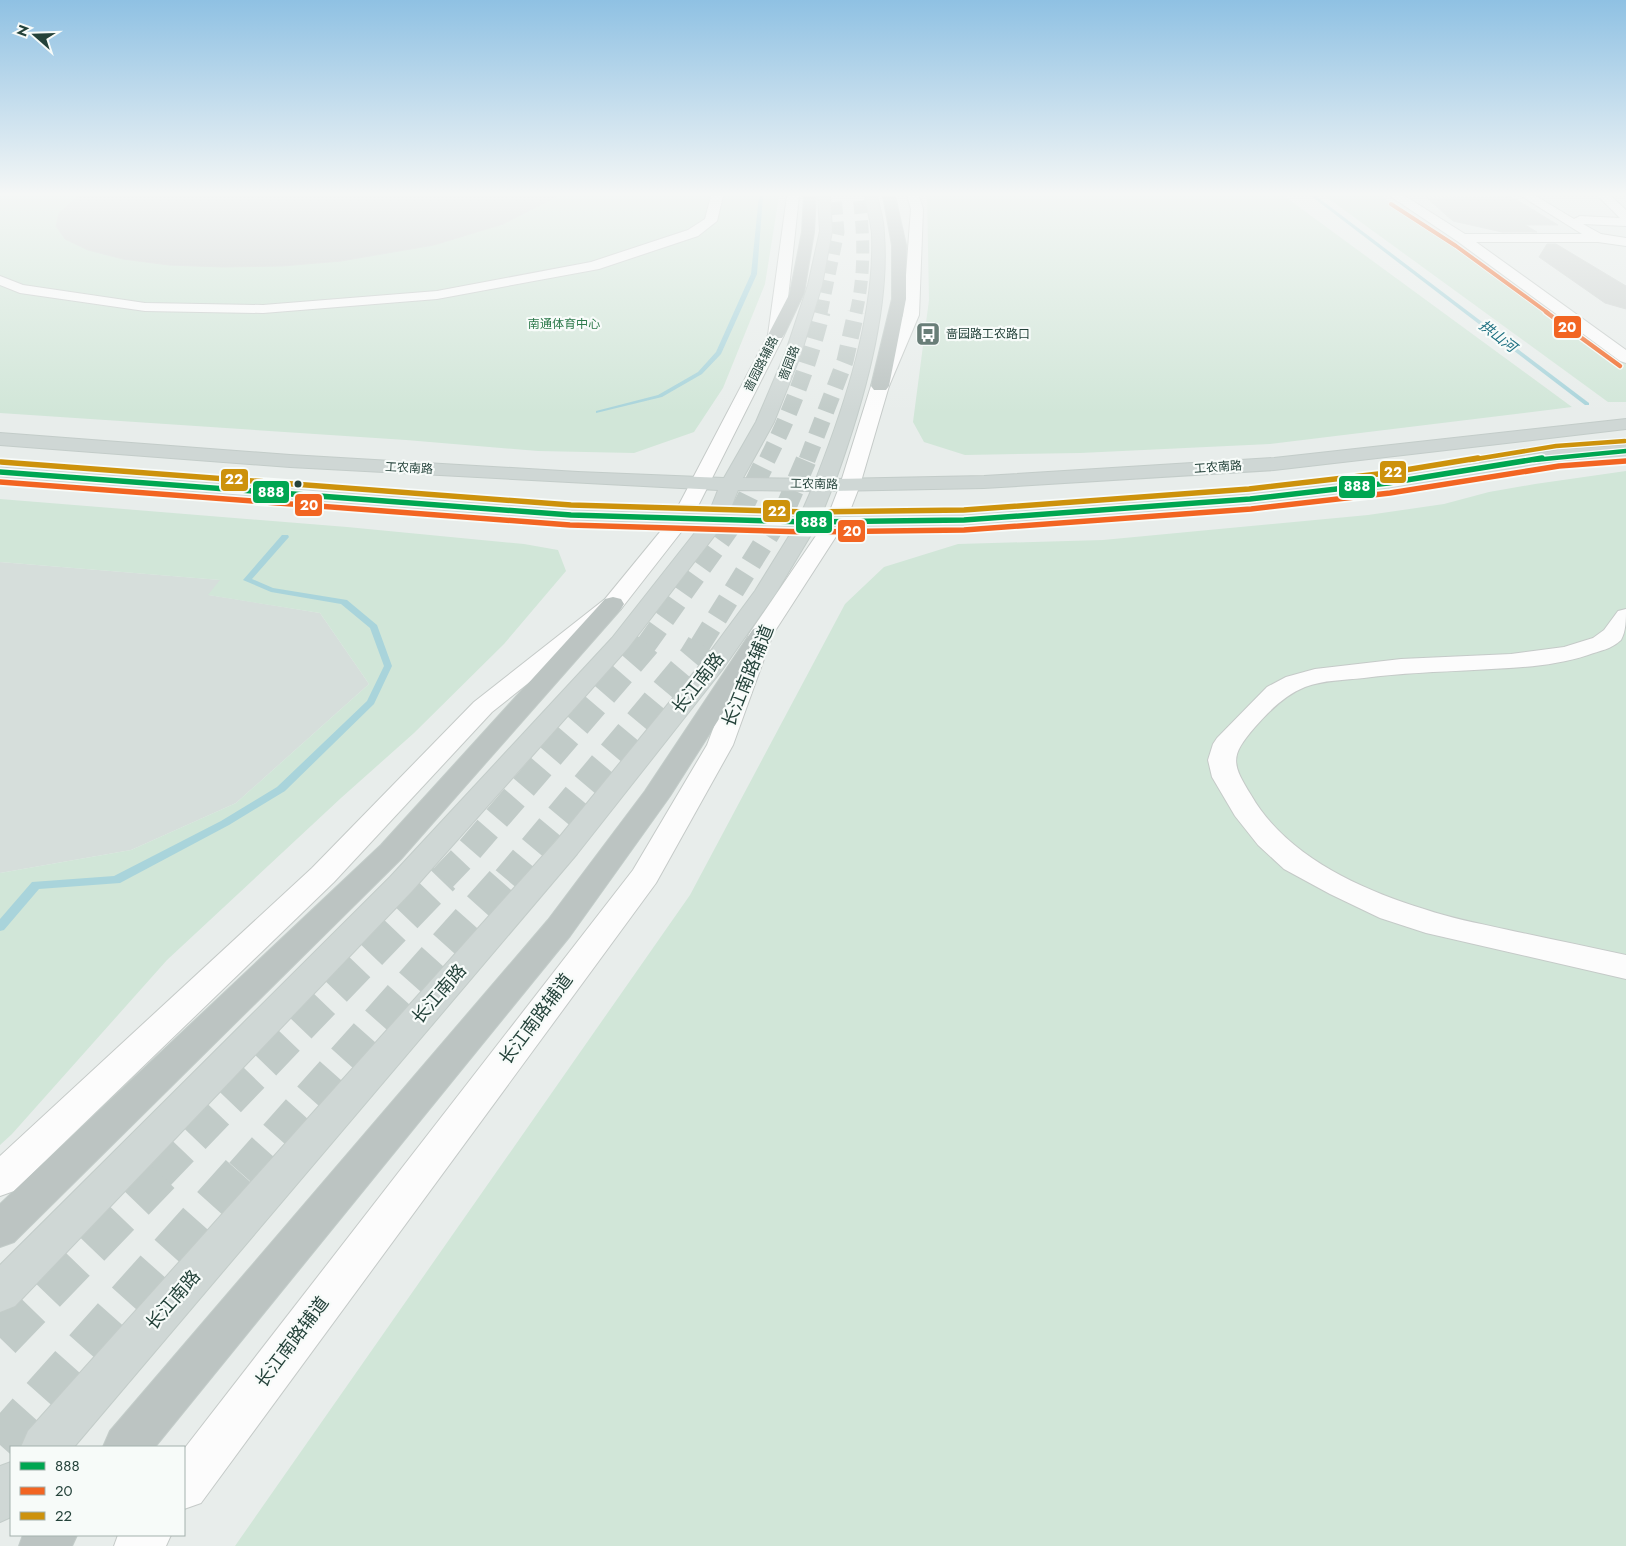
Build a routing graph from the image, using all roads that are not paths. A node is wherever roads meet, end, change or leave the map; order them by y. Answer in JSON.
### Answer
{"nodes":[{"id":1,"x":582,"y":268,"type":"edge"},
{"id":2,"x":784,"y":268,"type":"edge"},
{"id":3,"x":801,"y":268,"type":"edge"},
{"id":4,"x":818,"y":268,"type":"edge"},
{"id":5,"x":877,"y":268,"type":"edge"},
{"id":6,"x":899,"y":268,"type":"edge"},
{"id":7,"x":914,"y":268,"type":"edge"},
{"id":8,"x":1503,"y":268,"type":"edge"},
{"id":9,"x":0,"y":280,"type":"edge"},
{"id":10,"x":776,"y":335,"type":"junction"},
{"id":11,"x":1626,"y":358,"type":"edge"},
{"id":12,"x":880,"y":386,"type":"junction"},
{"id":13,"x":1626,"y":424,"type":"edge"},
{"id":14,"x":0,"y":440,"type":"edge"},
{"id":15,"x":1626,"y":451,"type":"edge"},
{"id":16,"x":0,"y":472,"type":"edge"},
{"id":17,"x":699,"y":484,"type":"junction"},
{"id":18,"x":731,"y":484,"type":"junction"},
{"id":19,"x":824,"y":484,"type":"junction"},
{"id":20,"x":850,"y":485,"type":"junction"},
{"id":21,"x":682,"y":518,"type":"junction"},
{"id":22,"x":716,"y":520,"type":"junction"},
{"id":23,"x":822,"y":521,"type":"junction"},
{"id":24,"x":613,"y":604,"type":"junction"},
{"id":25,"x":1626,"y":616,"type":"edge"},
{"id":26,"x":761,"y":634,"type":"junction"},
{"id":27,"x":1626,"y":967,"type":"edge"},
{"id":28,"x":0,"y":1180,"type":"edge"},
{"id":29,"x":0,"y":1230,"type":"edge"},
{"id":30,"x":0,"y":1293,"type":"edge"},
{"id":31,"x":45,"y":1446,"type":"edge"},
{"id":32,"x":127,"y":1446,"type":"edge"},
{"id":33,"x":185,"y":1485,"type":"edge"},
{"id":34,"x":10,"y":1486,"type":"edge"},
{"id":35,"x":0,"y":1498,"type":"edge"},
{"id":36,"x":52,"y":1536,"type":"edge"},
{"id":37,"x":146,"y":1536,"type":"edge"},
{"id":38,"x":43,"y":1546,"type":"edge"},
{"id":39,"x":138,"y":1546,"type":"edge"}],
"edges":[{"from":1,"to":9,"type":"street"},
{"from":2,"to":10,"type":"street","name":"啬园路辅路"},
{"from":3,"to":10,"type":"highway"},
{"from":4,"to":18,"type":"main road","name":"啬园路"},
{"from":5,"to":19,"type":"main road"},
{"from":6,"to":12,"type":"highway"},
{"from":7,"to":12,"type":"street"},
{"from":8,"to":11,"type":"street"},
{"from":10,"to":17,"type":"street","name":"啬园路辅路"},
{"from":12,"to":20,"type":"street"},
{"from":13,"to":20,"type":"main road","name":"工农南路"},
{"from":14,"to":17,"type":"main road","name":"工农南路"},
{"from":15,"to":23,"type":"main road"},
{"from":16,"to":21,"type":"main road"},
{"from":17,"to":18,"type":"main road","name":"工农南路"},
{"from":17,"to":21,"type":"street","name":"啬园路辅路"},
{"from":18,"to":19,"type":"main road","name":"工农南路"},
{"from":18,"to":22,"type":"main road","name":"啬园路"},
{"from":19,"to":20,"type":"main road","name":"工农南路"},
{"from":19,"to":23,"type":"main road"},
{"from":20,"to":23,"type":"street"},
{"from":21,"to":22,"type":"main road"},
{"from":21,"to":24,"type":"street"},
{"from":22,"to":23,"type":"main road"},
{"from":22,"to":30,"type":"main road"},
{"from":23,"to":26,"type":"street","name":"长江南路辅道"},
{"from":23,"to":31,"type":"main road","name":"长江南路"},
{"from":24,"to":28,"type":"street"},
{"from":24,"to":29,"type":"highway"},
{"from":25,"to":27,"type":"street"},
{"from":26,"to":32,"type":"highway"},
{"from":26,"to":33,"type":"street","name":"长江南路辅道"},
{"from":34,"to":35,"type":"main road"},
{"from":36,"to":38,"type":"highway"},
{"from":37,"to":39,"type":"street"}]}
